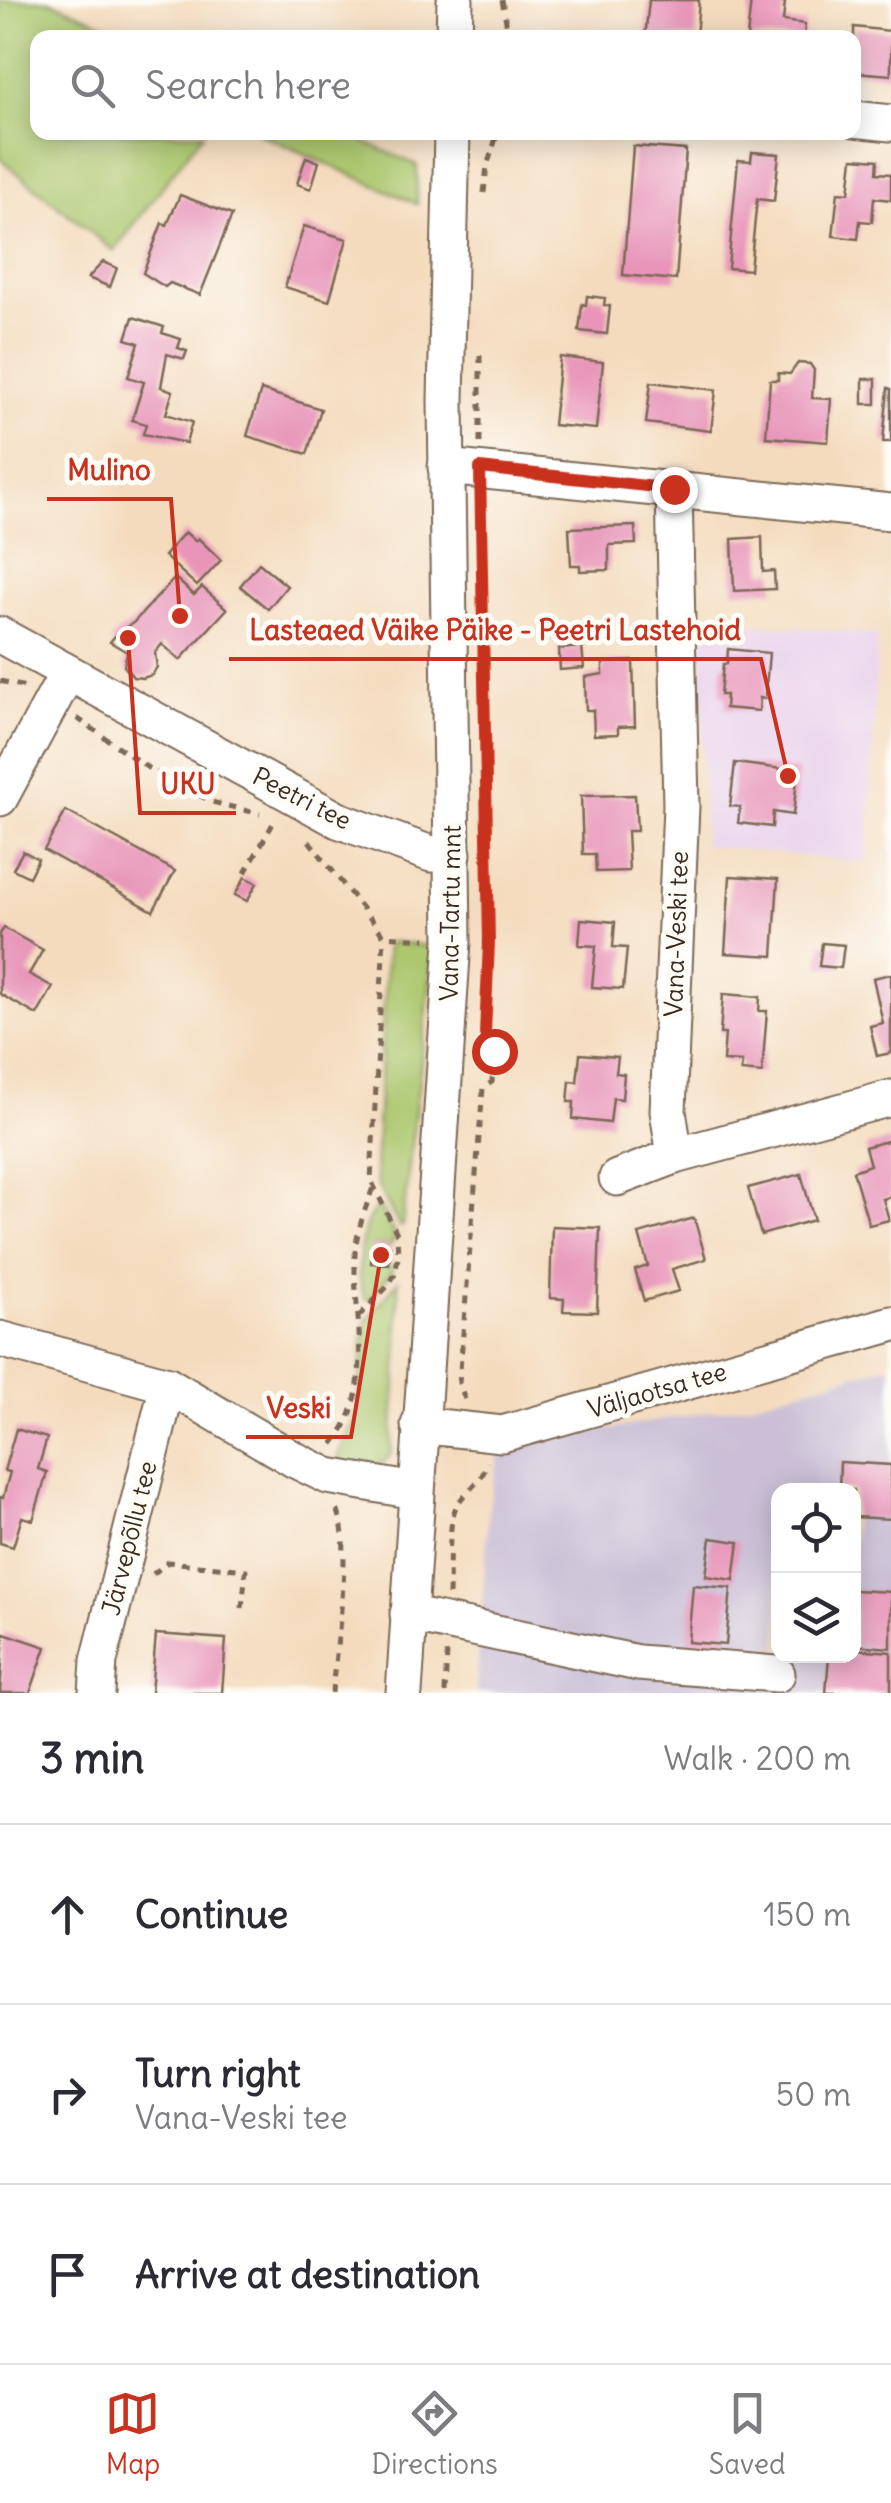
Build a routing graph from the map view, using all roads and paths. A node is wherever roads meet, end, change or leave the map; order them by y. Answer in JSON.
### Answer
{"nodes":[{"id":1,"x":455,"y":0,"type":"edge"},
{"id":2,"x":502,"y":0,"type":"edge"},
{"id":3,"x":454,"y":30,"type":"edge"},
{"id":4,"x":508,"y":30,"type":"edge"},
{"id":5,"x":861,"y":120,"type":"edge"},
{"id":6,"x":891,"y":122,"type":"edge"},
{"id":7,"x":452,"y":140,"type":"edge"},
{"id":8,"x":495,"y":140,"type":"edge"},
{"id":9,"x":483,"y":200,"type":"dead end"},
{"id":10,"x":480,"y":336,"type":"dead end"},
{"id":11,"x":463,"y":468,"type":"junction"},
{"id":12,"x":674,"y":489,"type":"junction"},
{"id":13,"x":891,"y":512,"type":"edge"},
{"id":14,"x":481,"y":547,"type":"dead end"},
{"id":15,"x":0,"y":635,"type":"edge"},
{"id":16,"x":0,"y":681,"type":"edge"},
{"id":17,"x":61,"y":686,"type":"junction"},
{"id":18,"x":0,"y":798,"type":"edge"},
{"id":19,"x":274,"y":820,"type":"junction"},
{"id":20,"x":286,"y":825,"type":"dead end"},
{"id":21,"x":299,"y":834,"type":"dead end"},
{"id":22,"x":453,"y":854,"type":"junction"},
{"id":23,"x":246,"y":873,"type":"dead end"},
{"id":24,"x":384,"y":936,"type":"junction"},
{"id":25,"x":489,"y":942,"type":"junction"},
{"id":26,"x":452,"y":950,"type":"junction"},
{"id":27,"x":443,"y":1077,"type":"junction"},
{"id":28,"x":891,"y":1098,"type":"edge"},
{"id":29,"x":675,"y":1156,"type":"junction"},
{"id":30,"x":617,"y":1178,"type":"dead end"},
{"id":31,"x":373,"y":1187,"type":"junction"},
{"id":32,"x":431,"y":1257,"type":"junction"},
{"id":33,"x":360,"y":1316,"type":"junction"},
{"id":34,"x":891,"y":1324,"type":"edge"},
{"id":35,"x":0,"y":1339,"type":"edge"},
{"id":36,"x":168,"y":1385,"type":"junction"},
{"id":37,"x":471,"y":1406,"type":"dead end"},
{"id":38,"x":420,"y":1425,"type":"junction"},
{"id":39,"x":488,"y":1458,"type":"dead end"},
{"id":40,"x":328,"y":1476,"type":"junction"},
{"id":41,"x":414,"y":1491,"type":"junction"},
{"id":42,"x":146,"y":1580,"type":"dead end"},
{"id":43,"x":242,"y":1608,"type":"dead end"},
{"id":44,"x":448,"y":1608,"type":"dead end"},
{"id":45,"x":408,"y":1614,"type":"junction"},
{"id":46,"x":448,"y":1637,"type":"dead end"},
{"id":47,"x":777,"y":1674,"type":"dead end"},
{"id":48,"x":97,"y":1693,"type":"edge"},
{"id":49,"x":332,"y":1693,"type":"edge"},
{"id":50,"x":404,"y":1693,"type":"edge"},
{"id":51,"x":444,"y":1693,"type":"edge"}],
"edges":[{"from":1,"to":3,"type":"street"},
{"from":2,"to":4,"type":"path"},
{"from":5,"to":6,"type":"street"},
{"from":7,"to":11,"type":"street","name":"Vana-Tartu mnt"},
{"from":8,"to":9,"type":"path"},
{"from":10,"to":11,"type":"path"},
{"from":11,"to":12,"type":"street"},
{"from":11,"to":22,"type":"street","name":"Vana-Tartu mnt"},
{"from":12,"to":13,"type":"street"},
{"from":12,"to":29,"type":"street","name":"Vana-Veski tee"},
{"from":14,"to":25,"type":"path"},
{"from":15,"to":17,"type":"street","name":"Peetri tee"},
{"from":16,"to":17,"type":"path"},
{"from":17,"to":18,"type":"street"},
{"from":17,"to":19,"type":"path"},
{"from":17,"to":22,"type":"street","name":"Peetri tee"},
{"from":19,"to":20,"type":"path"},
{"from":19,"to":23,"type":"path"},
{"from":21,"to":24,"type":"path"},
{"from":22,"to":26,"type":"street","name":"Vana-Tartu mnt"},
{"from":24,"to":26,"type":"path"},
{"from":24,"to":31,"type":"path"},
{"from":25,"to":26,"type":"path"},
{"from":25,"to":37,"type":"path"},
{"from":26,"to":27,"type":"street","name":"Vana-Tartu mnt"},
{"from":26,"to":32,"type":"street"},
{"from":27,"to":32,"type":"street","name":"Vana-Tartu mnt"},
{"from":27,"to":38,"type":"street"},
{"from":28,"to":29,"type":"street"},
{"from":29,"to":30,"type":"street"},
{"from":31,"to":33,"type":"path"},
{"from":31,"to":33,"type":"path"},
{"from":32,"to":38,"type":"street","name":"Vana-Tartu mnt"},
{"from":33,"to":40,"type":"path"},
{"from":34,"to":38,"type":"street","name":"Väljaotsa tee"},
{"from":35,"to":36,"type":"street"},
{"from":36,"to":40,"type":"street"},
{"from":36,"to":48,"type":"street","name":"Järvepõllu tee"},
{"from":38,"to":41,"type":"street","name":"Vana-Tartu mnt"},
{"from":39,"to":44,"type":"path"},
{"from":40,"to":41,"type":"street"},
{"from":40,"to":49,"type":"path"},
{"from":41,"to":45,"type":"street","name":"Vana-Tartu mnt"},
{"from":42,"to":43,"type":"path"},
{"from":45,"to":47,"type":"street"},
{"from":45,"to":50,"type":"street","name":"Vana-Tartu mnt"},
{"from":46,"to":51,"type":"path"}]}
